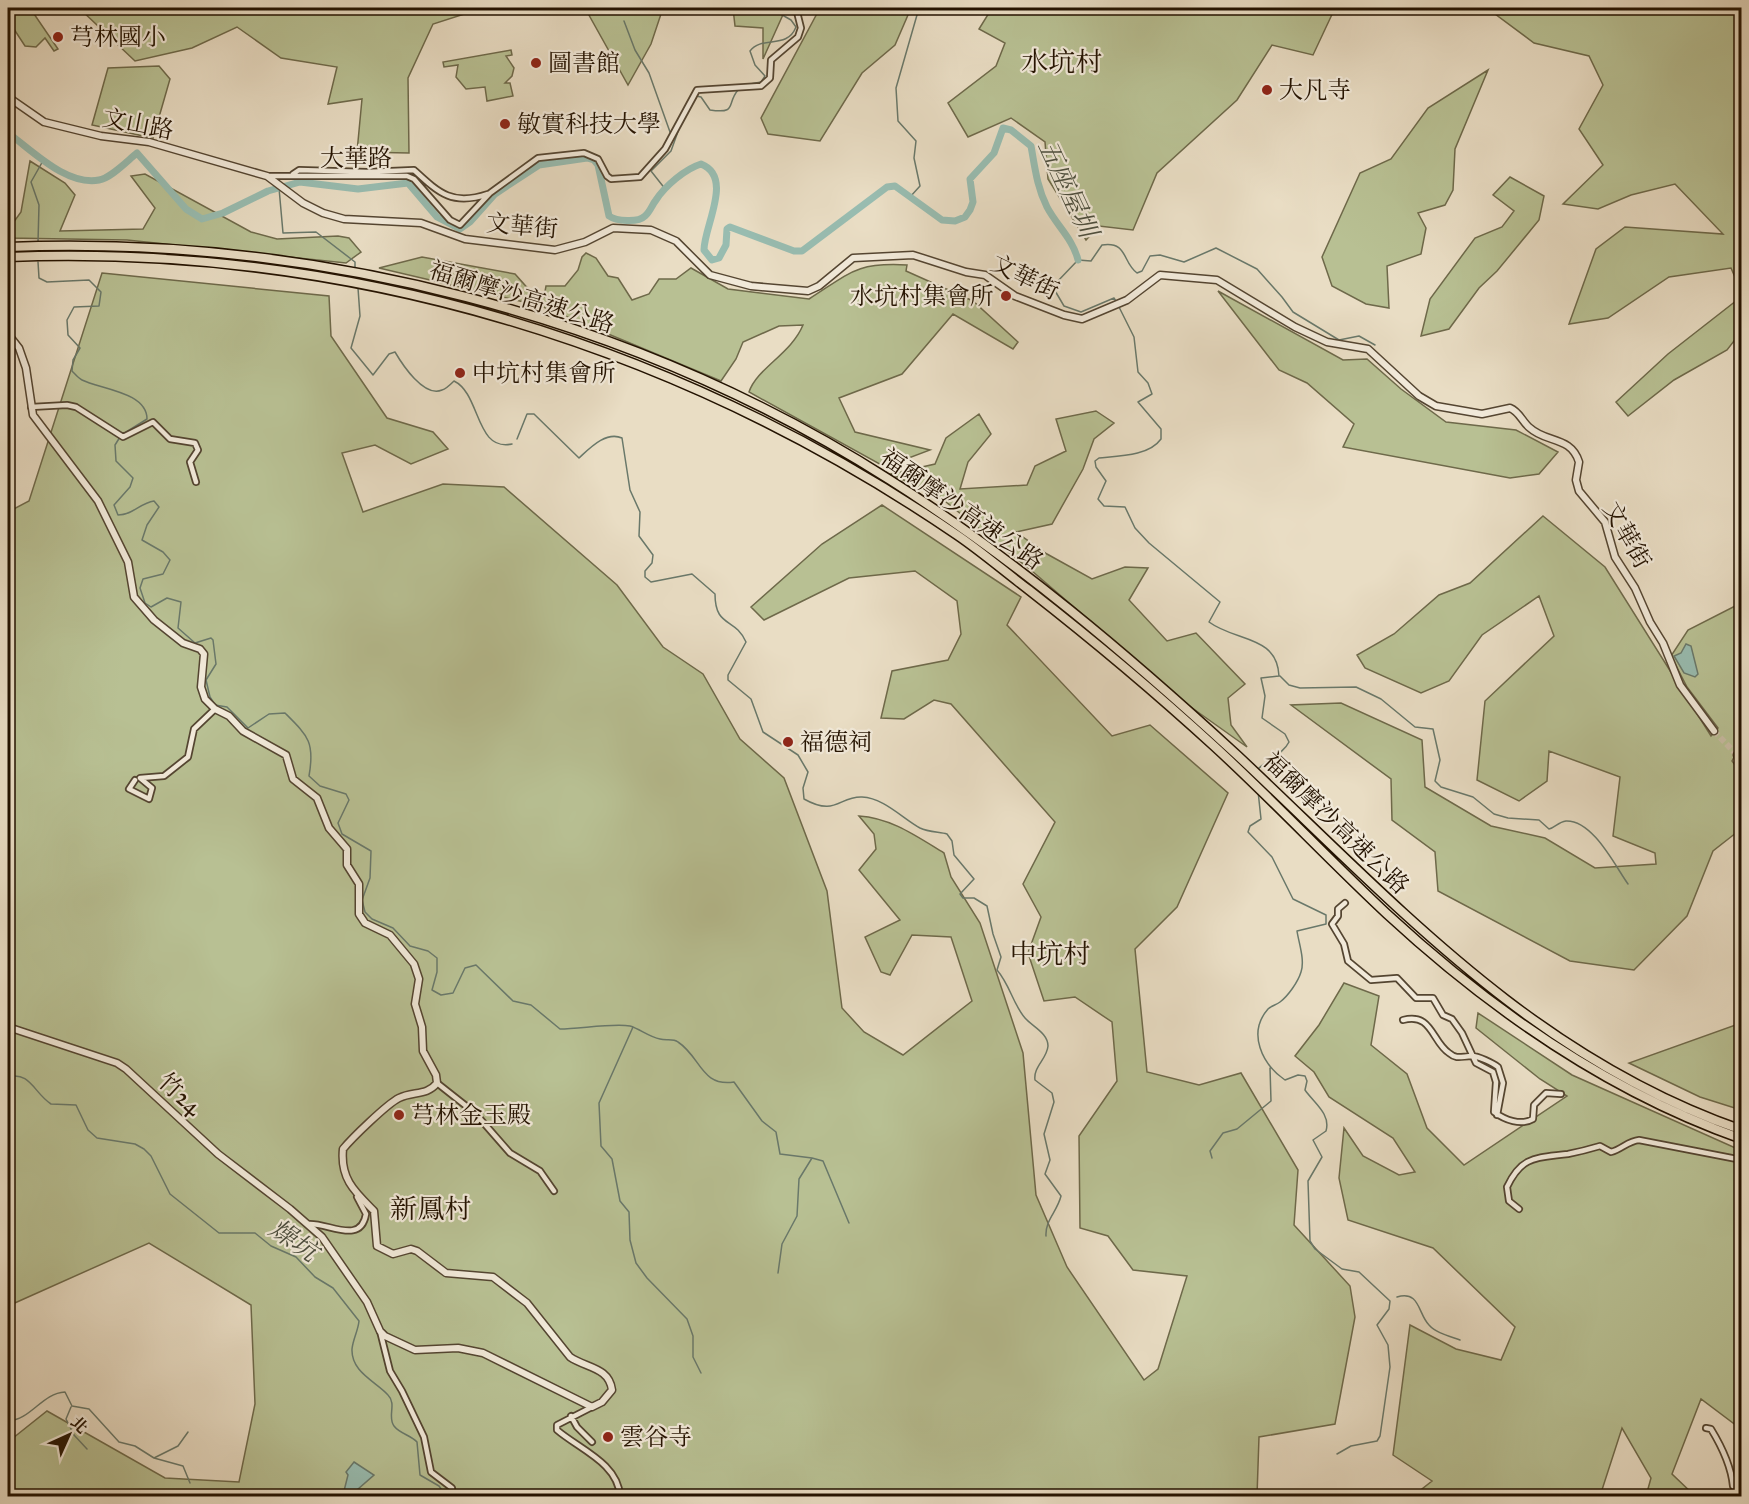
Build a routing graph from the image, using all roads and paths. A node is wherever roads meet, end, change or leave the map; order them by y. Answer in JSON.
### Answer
{"nodes":[{"id":1,"x":796,"y":8,"type":"edge"},
{"id":2,"x":8,"y":97,"type":"edge"},
{"id":3,"x":293,"y":174,"type":"junction"},
{"id":4,"x":267,"y":176,"type":"junction"},
{"id":5,"x":490,"y":193,"type":"junction"},
{"id":6,"x":8,"y":247,"type":"edge"},
{"id":7,"x":55,"y":251,"type":"junction"},
{"id":8,"x":8,"y":257,"type":"edge"},
{"id":9,"x":334,"y":273,"type":"junction"},
{"id":10,"x":8,"y":334,"type":"edge"},
{"id":11,"x":31,"y":407,"type":"junction"},
{"id":12,"x":196,"y":482,"type":"dead end"},
{"id":13,"x":214,"y":709,"type":"junction"},
{"id":14,"x":1714,"y":731,"type":"tunnel mouth"},
{"id":15,"x":135,"y":780,"type":"dead end"},
{"id":16,"x":1345,"y":903,"type":"dead end"},
{"id":17,"x":1403,"y":1020,"type":"dead end"},
{"id":18,"x":8,"y":1027,"type":"edge"},
{"id":19,"x":1473,"y":1056,"type":"junction"},
{"id":20,"x":437,"y":1083,"type":"junction"},
{"id":21,"x":1561,"y":1094,"type":"dead end"},
{"id":22,"x":1742,"y":1130,"type":"edge"},
{"id":23,"x":1742,"y":1139,"type":"edge"},
{"id":24,"x":1742,"y":1160,"type":"edge"},
{"id":25,"x":554,"y":1191,"type":"dead end"},
{"id":26,"x":357,"y":1197,"type":"junction"},
{"id":27,"x":1519,"y":1209,"type":"dead end"},
{"id":28,"x":309,"y":1224,"type":"junction"},
{"id":29,"x":380,"y":1332,"type":"junction"},
{"id":30,"x":462,"y":1342,"type":"dead end"},
{"id":31,"x":449,"y":1348,"type":"junction"},
{"id":32,"x":592,"y":1407,"type":"junction"},
{"id":33,"x":571,"y":1416,"type":"junction"},
{"id":34,"x":1706,"y":1428,"type":"dead end"},
{"id":35,"x":592,"y":1442,"type":"dead end"},
{"id":36,"x":1742,"y":1494,"type":"edge"},
{"id":37,"x":453,"y":1497,"type":"edge"},
{"id":38,"x":620,"y":1497,"type":"edge"}],
"edges":[{"from":1,"to":5,"type":"street","name":"大華路"},
{"from":2,"to":4,"type":"street","name":"文山路"},
{"from":3,"to":4,"type":"street","name":"大華路"},
{"from":3,"to":5,"type":"street","name":"大華路"},
{"from":3,"to":5,"type":"street","name":"大華路"},
{"from":4,"to":14,"type":"street","name":"文華街"},
{"from":6,"to":7,"type":"highway","name":"福爾摩沙高速公路"},
{"from":7,"to":8,"type":"highway","name":"福爾摩沙高速公路"},
{"from":7,"to":9,"type":"highway","name":"福爾摩沙高速公路"},
{"from":9,"to":22,"type":"highway","name":"福爾摩沙高速公路"},
{"from":9,"to":23,"type":"highway","name":"福爾摩沙高速公路"},
{"from":10,"to":11,"type":"street"},
{"from":11,"to":12,"type":"street"},
{"from":11,"to":13,"type":"street"},
{"from":13,"to":15,"type":"street"},
{"from":13,"to":20,"type":"street"},
{"from":16,"to":19,"type":"street"},
{"from":17,"to":19,"type":"street"},
{"from":18,"to":28,"type":"street","name":"竹24","number":"竹24"},
{"from":19,"to":21,"type":"street"},
{"from":20,"to":25,"type":"street"},
{"from":20,"to":26,"type":"street"},
{"from":24,"to":27,"type":"street"},
{"from":26,"to":28,"type":"street"},
{"from":26,"to":32,"type":"street"},
{"from":28,"to":29,"type":"street","number":"竹24"},
{"from":29,"to":31,"type":"street"},
{"from":29,"to":37,"type":"street"},
{"from":30,"to":31,"type":"street"},
{"from":31,"to":32,"type":"street"},
{"from":32,"to":33,"type":"street"},
{"from":33,"to":35,"type":"street"},
{"from":33,"to":38,"type":"street"},
{"from":34,"to":36,"type":"street"}]}
